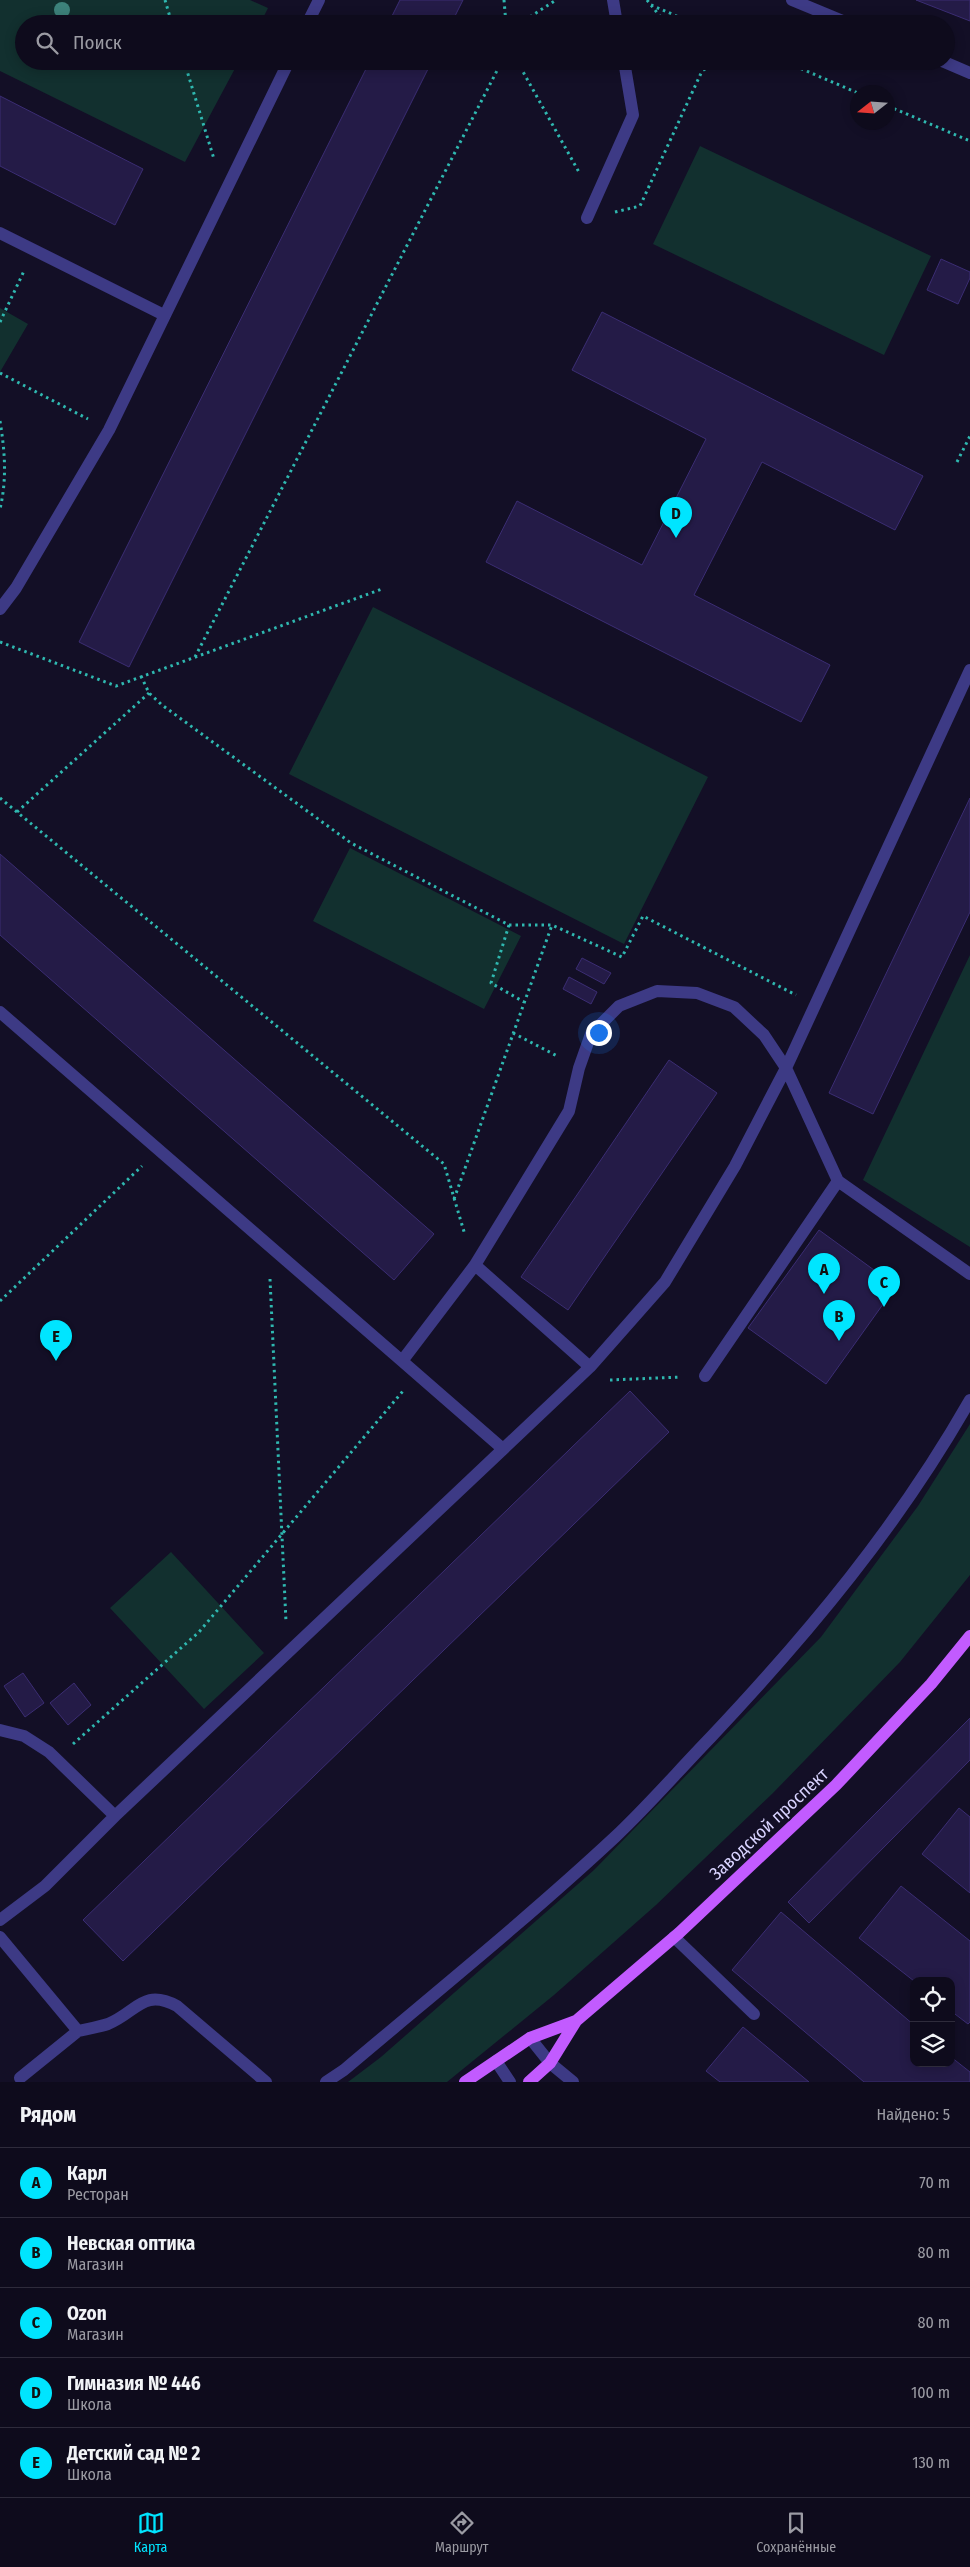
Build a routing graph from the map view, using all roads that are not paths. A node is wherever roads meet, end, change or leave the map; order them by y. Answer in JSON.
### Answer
{"nodes":[{"id":1,"x":319,"y":0,"type":"edge"},
{"id":2,"x":613,"y":0,"type":"edge"},
{"id":3,"x":792,"y":0,"type":"edge"},
{"id":4,"x":312,"y":15,"type":"edge"},
{"id":5,"x":616,"y":15,"type":"edge"},
{"id":6,"x":828,"y":15,"type":"edge"},
{"id":7,"x":955,"y":67,"type":"edge"},
{"id":8,"x":285,"y":70,"type":"edge"},
{"id":9,"x":626,"y":70,"type":"edge"},
{"id":10,"x":970,"y":73,"type":"edge"},
{"id":11,"x":591,"y":210,"type":"road end"},
{"id":12,"x":0,"y":233,"type":"edge"},
{"id":13,"x":164,"y":315,"type":"junction"},
{"id":14,"x":0,"y":610,"type":"edge"},
{"id":15,"x":970,"y":670,"type":"edge"},
{"id":16,"x":0,"y":1012,"type":"edge"},
{"id":17,"x":786,"y":1068,"type":"junction"},
{"id":18,"x":838,"y":1181,"type":"junction"},
{"id":19,"x":475,"y":1265,"type":"junction"},
{"id":20,"x":970,"y":1274,"type":"edge"},
{"id":21,"x":402,"y":1361,"type":"junction"},
{"id":22,"x":590,"y":1367,"type":"junction"},
{"id":23,"x":705,"y":1376,"type":"road end"},
{"id":24,"x":970,"y":1400,"type":"edge"},
{"id":25,"x":503,"y":1449,"type":"junction"},
{"id":26,"x":970,"y":1636,"type":"edge"},
{"id":27,"x":0,"y":1730,"type":"edge"},
{"id":28,"x":115,"y":1816,"type":"junction"},
{"id":29,"x":0,"y":1920,"type":"edge"},
{"id":30,"x":0,"y":1937,"type":"edge"},
{"id":31,"x":674,"y":1937,"type":"junction"},
{"id":32,"x":754,"y":2014,"type":"dead end"},
{"id":33,"x":576,"y":2021,"type":"junction"},
{"id":34,"x":78,"y":2031,"type":"junction"},
{"id":35,"x":530,"y":2038,"type":"junction"},
{"id":36,"x":496,"y":2061,"type":"junction"},
{"id":37,"x":550,"y":2063,"type":"junction"},
{"id":38,"x":20,"y":2078,"type":"dead end"},
{"id":39,"x":266,"y":2082,"type":"edge"},
{"id":40,"x":326,"y":2082,"type":"edge"},
{"id":41,"x":465,"y":2082,"type":"edge"},
{"id":42,"x":510,"y":2082,"type":"edge"},
{"id":43,"x":529,"y":2082,"type":"edge"},
{"id":44,"x":573,"y":2082,"type":"edge"}],
"edges":[{"from":1,"to":4,"type":"street"},
{"from":2,"to":5,"type":"street"},
{"from":3,"to":6,"type":"street"},
{"from":7,"to":10,"type":"street"},
{"from":8,"to":13,"type":"street"},
{"from":9,"to":11,"type":"street"},
{"from":12,"to":13,"type":"street"},
{"from":13,"to":14,"type":"street"},
{"from":15,"to":17,"type":"street"},
{"from":16,"to":21,"type":"street"},
{"from":17,"to":18,"type":"street"},
{"from":17,"to":19,"type":"street"},
{"from":17,"to":22,"type":"street"},
{"from":18,"to":20,"type":"street"},
{"from":18,"to":23,"type":"street"},
{"from":19,"to":21,"type":"street"},
{"from":19,"to":22,"type":"street"},
{"from":21,"to":25,"type":"street"},
{"from":22,"to":25,"type":"street"},
{"from":24,"to":40,"type":"street"},
{"from":25,"to":28,"type":"street"},
{"from":26,"to":31,"type":"main road","name":"Заводской проспект"},
{"from":27,"to":28,"type":"street"},
{"from":28,"to":29,"type":"street"},
{"from":30,"to":34,"type":"street"},
{"from":31,"to":32,"type":"street"},
{"from":31,"to":33,"type":"main road","name":"Заводской проспект"},
{"from":33,"to":35,"type":"main road","name":"Заводской проспект"},
{"from":33,"to":37,"type":"main road","name":"Заводской проспект"},
{"from":34,"to":38,"type":"street"},
{"from":34,"to":39,"type":"street"},
{"from":35,"to":36,"type":"main road","name":"Заводской проспект"},
{"from":35,"to":37,"type":"street"},
{"from":36,"to":41,"type":"main road","name":"Заводской проспект"},
{"from":36,"to":42,"type":"street"},
{"from":37,"to":43,"type":"main road","name":"Заводской проспект"},
{"from":37,"to":44,"type":"street"}]}
